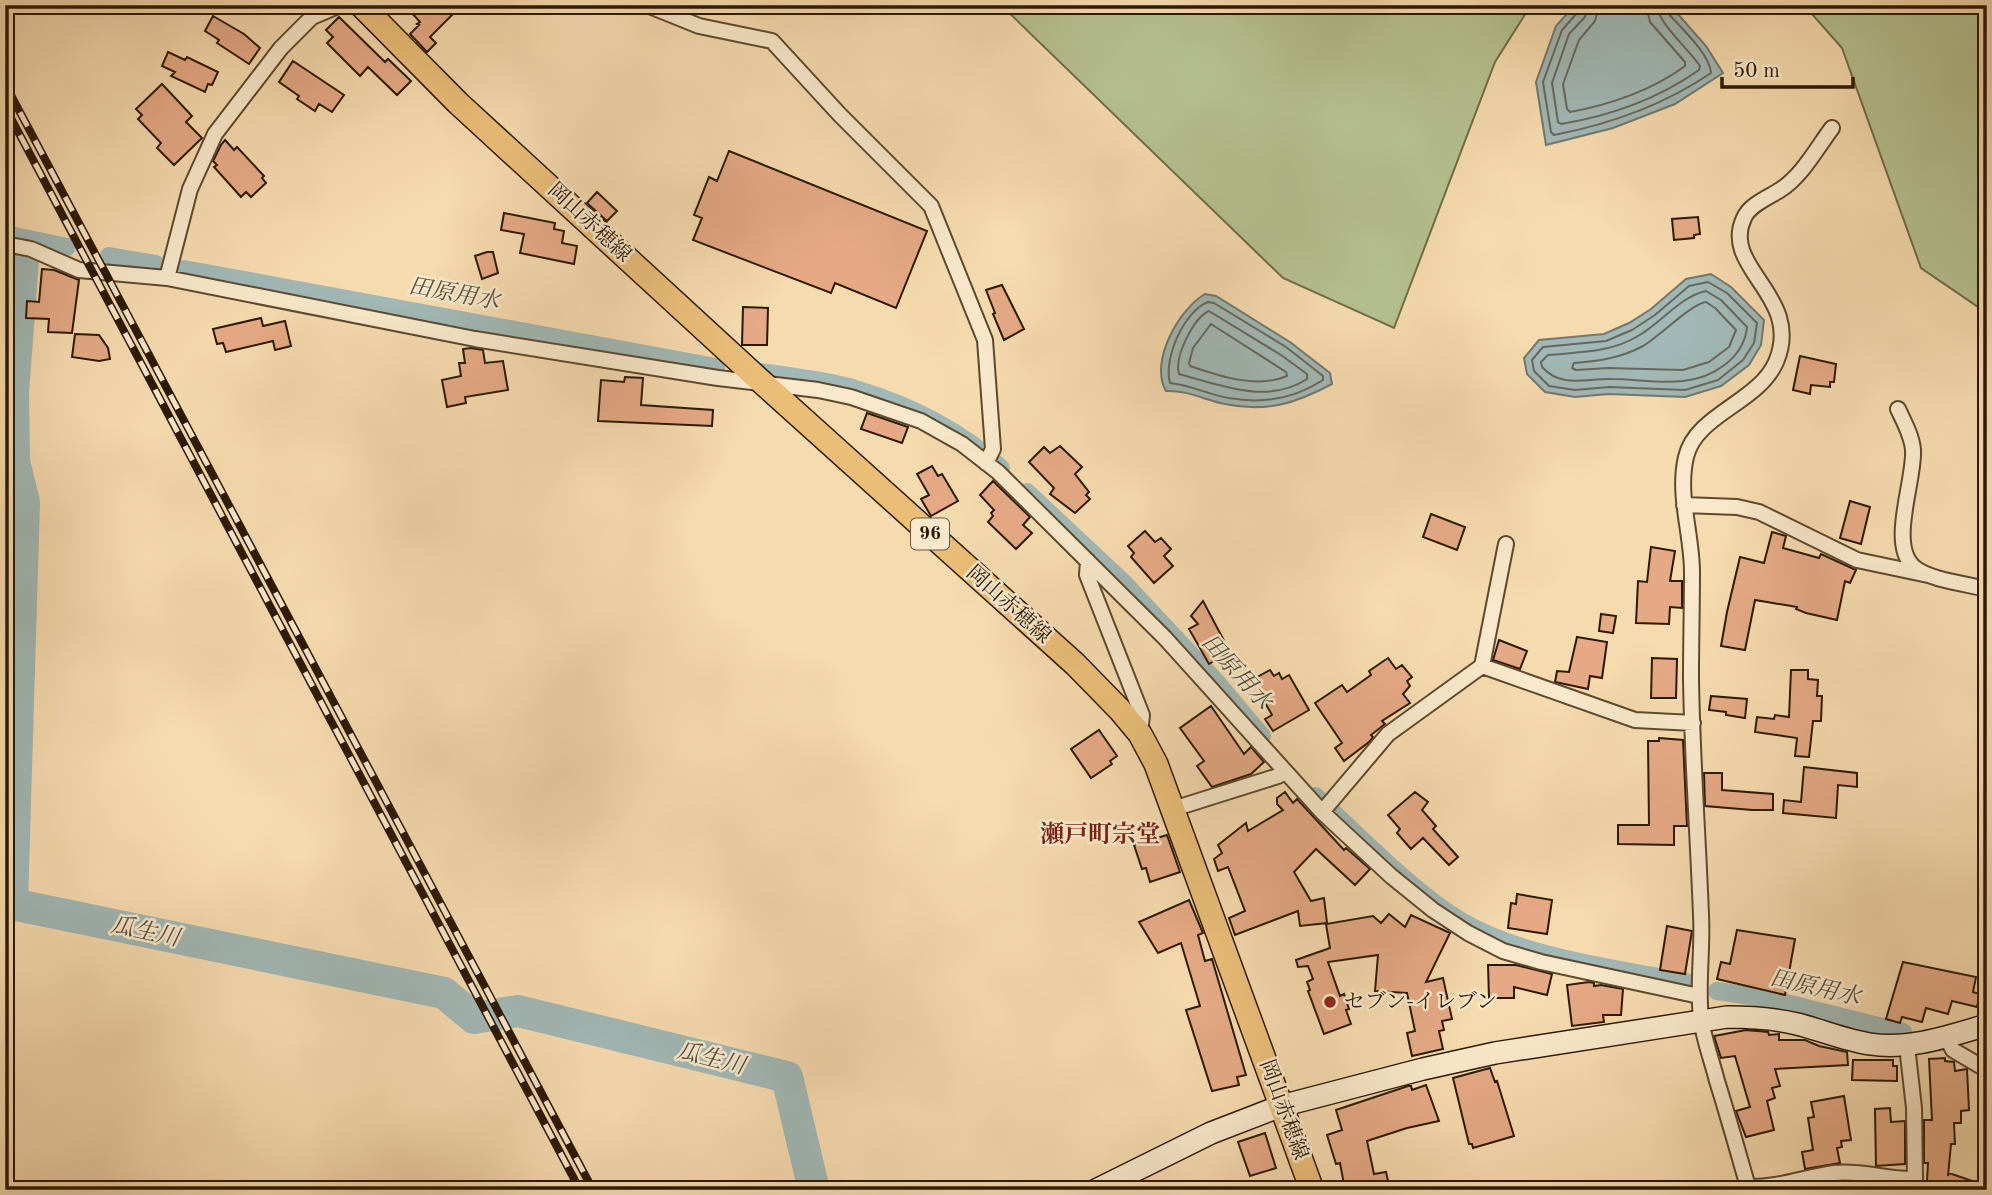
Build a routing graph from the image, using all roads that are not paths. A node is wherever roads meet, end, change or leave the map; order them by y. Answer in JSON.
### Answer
{"nodes":[{"id":1,"x":340,"y":5,"type":"edge"},
{"id":2,"x":361,"y":5,"type":"edge"},
{"id":3,"x":647,"y":5,"type":"edge"},
{"id":4,"x":1832,"y":128,"type":"dead end"},
{"id":5,"x":5,"y":244,"type":"edge"},
{"id":6,"x":167,"y":278,"type":"junction"},
{"id":7,"x":765,"y":385,"type":"junction"},
{"id":8,"x":1898,"y":409,"type":"dead end"},
{"id":9,"x":989,"y":457,"type":"junction"},
{"id":10,"x":1684,"y":505,"type":"junction"},
{"id":11,"x":1506,"y":544,"type":"dead end"},
{"id":12,"x":1088,"y":561,"type":"junction"},
{"id":13,"x":1928,"y":575,"type":"junction"},
{"id":14,"x":1987,"y":589,"type":"edge"},
{"id":15,"x":1482,"y":666,"type":"junction"},
{"id":16,"x":1693,"y":723,"type":"junction"},
{"id":17,"x":1140,"y":734,"type":"junction"},
{"id":18,"x":1285,"y":771,"type":"junction"},
{"id":19,"x":1326,"y":808,"type":"junction"},
{"id":20,"x":1173,"y":809,"type":"junction"},
{"id":21,"x":1699,"y":996,"type":"junction"},
{"id":22,"x":1701,"y":1020,"type":"junction"},
{"id":23,"x":1987,"y":1025,"type":"edge"},
{"id":24,"x":1946,"y":1037,"type":"junction"},
{"id":25,"x":1906,"y":1046,"type":"junction"},
{"id":26,"x":1987,"y":1070,"type":"edge"},
{"id":27,"x":1281,"y":1106,"type":"junction"},
{"id":28,"x":1744,"y":1189,"type":"edge"},
{"id":29,"x":1096,"y":1190,"type":"edge"},
{"id":30,"x":1312,"y":1190,"type":"edge"}],
"edges":[{"from":1,"to":6,"type":"street"},
{"from":2,"to":7,"type":"main road","name":"岡山赤穂線","number":"96"},
{"from":3,"to":9,"type":"street"},
{"from":4,"to":10,"type":"street"},
{"from":5,"to":6,"type":"street"},
{"from":6,"to":7,"type":"street"},
{"from":7,"to":9,"type":"street"},
{"from":7,"to":17,"type":"main road","name":"岡山赤穂線","number":"96"},
{"from":8,"to":13,"type":"street"},
{"from":9,"to":12,"type":"street"},
{"from":10,"to":13,"type":"street"},
{"from":10,"to":16,"type":"street"},
{"from":11,"to":15,"type":"street"},
{"from":12,"to":17,"type":"street"},
{"from":12,"to":18,"type":"street"},
{"from":13,"to":14,"type":"street"},
{"from":15,"to":16,"type":"street"},
{"from":15,"to":19,"type":"street"},
{"from":16,"to":21,"type":"street"},
{"from":17,"to":20,"type":"main road","name":"岡山赤穂線","number":"96"},
{"from":18,"to":19,"type":"street"},
{"from":18,"to":20,"type":"street"},
{"from":19,"to":21,"type":"street"},
{"from":20,"to":27,"type":"main road","name":"岡山赤穂線","number":"96"},
{"from":21,"to":22,"type":"street"},
{"from":22,"to":25,"type":"street"},
{"from":22,"to":27,"type":"street"},
{"from":22,"to":28,"type":"street"},
{"from":23,"to":24,"type":"street"},
{"from":24,"to":25,"type":"street"},
{"from":24,"to":26,"type":"street"},
{"from":25,"to":28,"type":"street"},
{"from":27,"to":29,"type":"street"},
{"from":27,"to":30,"type":"main road","name":"岡山赤穂線","number":"96"}]}
